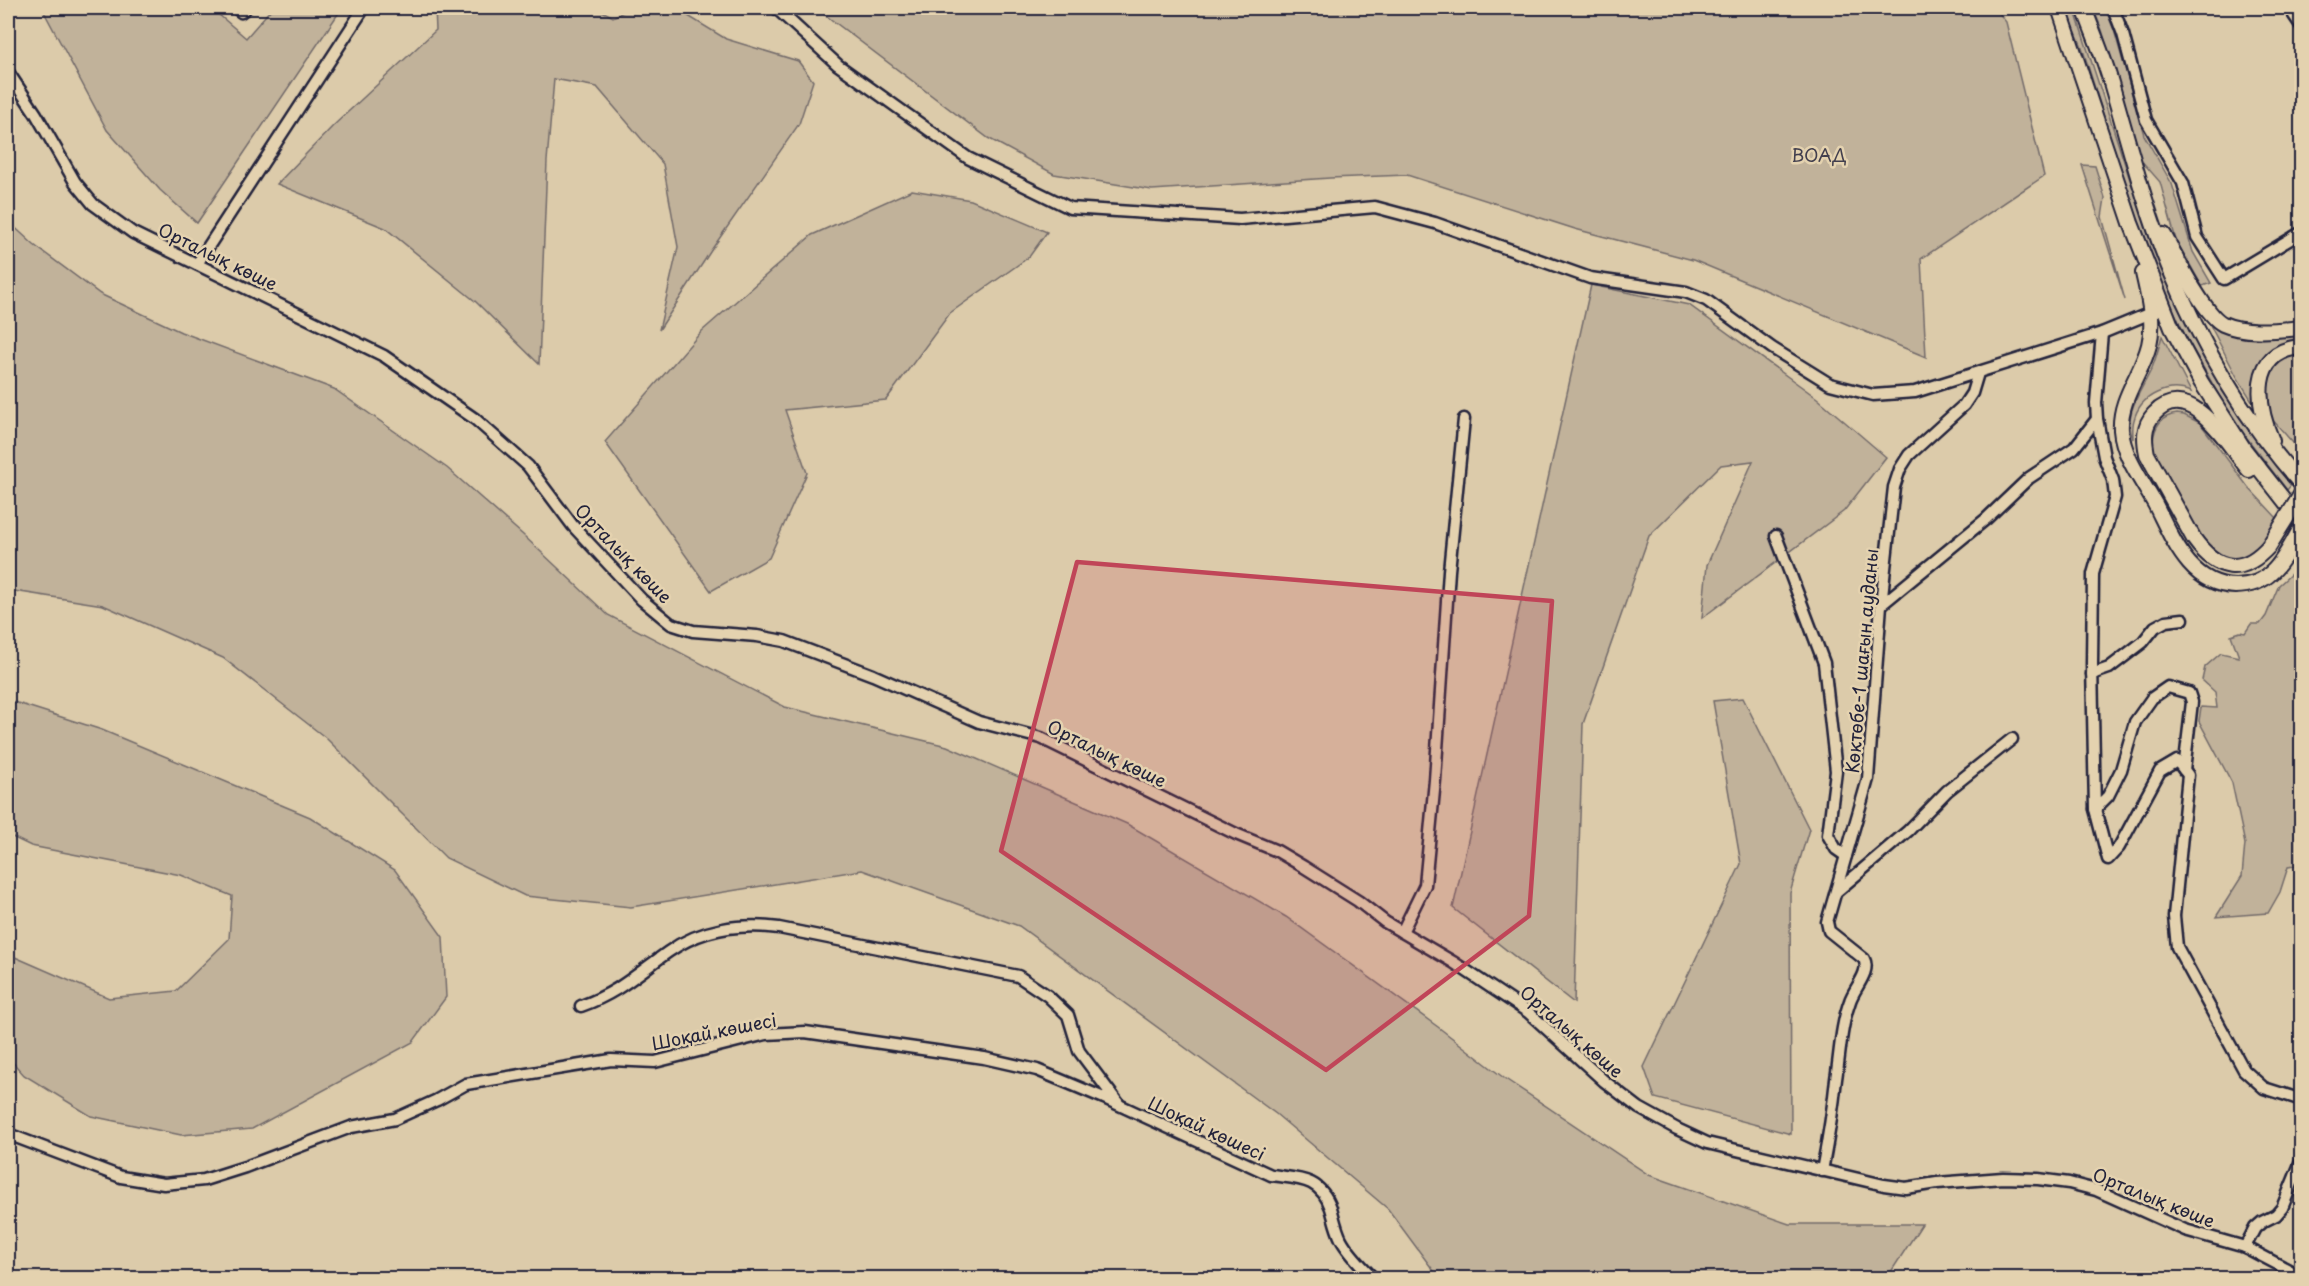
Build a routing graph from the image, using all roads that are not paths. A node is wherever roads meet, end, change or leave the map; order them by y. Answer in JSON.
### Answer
{"nodes":[{"id":1,"x":236,"y":8,"type":"edge"},
{"id":2,"x":246,"y":8,"type":"edge"},
{"id":3,"x":364,"y":8,"type":"edge"},
{"id":4,"x":776,"y":8,"type":"edge"},
{"id":5,"x":2059,"y":8,"type":"edge"},
{"id":6,"x":2084,"y":8,"type":"edge"},
{"id":7,"x":2113,"y":8,"type":"edge"},
{"id":8,"x":2289,"y":8,"type":"edge"},
{"id":9,"x":2301,"y":27,"type":"edge"},
{"id":10,"x":8,"y":72,"type":"edge"},
{"id":11,"x":2146,"y":204,"type":"junction"},
{"id":12,"x":2301,"y":232,"type":"edge"},
{"id":13,"x":197,"y":264,"type":"junction"},
{"id":14,"x":2157,"y":310,"type":"junction"},
{"id":15,"x":2301,"y":328,"type":"edge"},
{"id":16,"x":2102,"y":333,"type":"junction"},
{"id":17,"x":2301,"y":347,"type":"edge"},
{"id":18,"x":1978,"y":373,"type":"junction"},
{"id":19,"x":1464,"y":419,"type":"dead end"},
{"id":20,"x":2097,"y":419,"type":"junction"},
{"id":21,"x":2278,"y":457,"type":"junction"},
{"id":22,"x":2289,"y":470,"type":"junction"},
{"id":23,"x":2301,"y":480,"type":"edge"},
{"id":24,"x":2301,"y":485,"type":"edge"},
{"id":25,"x":2301,"y":493,"type":"edge"},
{"id":26,"x":2285,"y":504,"type":"junction"},
{"id":27,"x":2301,"y":524,"type":"edge"},
{"id":28,"x":1776,"y":536,"type":"dead end"},
{"id":29,"x":1881,"y":604,"type":"junction"},
{"id":30,"x":2183,"y":619,"type":"dead end"},
{"id":31,"x":2092,"y":674,"type":"junction"},
{"id":32,"x":2012,"y":739,"type":"dead end"},
{"id":33,"x":2184,"y":770,"type":"junction"},
{"id":34,"x":2095,"y":808,"type":"junction"},
{"id":35,"x":1846,"y":856,"type":"junction"},
{"id":36,"x":1836,"y":892,"type":"junction"},
{"id":37,"x":1402,"y":932,"type":"junction"},
{"id":38,"x":581,"y":1006,"type":"dead end"},
{"id":39,"x":2301,"y":1100,"type":"edge"},
{"id":40,"x":1120,"y":1106,"type":"junction"},
{"id":41,"x":8,"y":1134,"type":"edge"},
{"id":42,"x":2301,"y":1159,"type":"edge"},
{"id":43,"x":1822,"y":1171,"type":"junction"},
{"id":44,"x":2245,"y":1247,"type":"junction"},
{"id":45,"x":2301,"y":1277,"type":"edge"},
{"id":46,"x":1373,"y":1278,"type":"edge"}],
"edges":[{"from":1,"to":2,"type":"street"},
{"from":3,"to":13,"type":"street"},
{"from":4,"to":18,"type":"street"},
{"from":5,"to":14,"type":"main road"},
{"from":6,"to":11,"type":"main road"},
{"from":7,"to":12,"type":"street"},
{"from":8,"to":9,"type":"street"},
{"from":10,"to":13,"type":"street","name":"Орталық көше"},
{"from":11,"to":15,"type":"main road"},
{"from":11,"to":21,"type":"main road"},
{"from":13,"to":37,"type":"street","name":"Орталық көше"},
{"from":14,"to":16,"type":"street"},
{"from":14,"to":26,"type":"main road"},
{"from":14,"to":27,"type":"main road"},
{"from":16,"to":18,"type":"street"},
{"from":16,"to":20,"type":"street"},
{"from":17,"to":21,"type":"main road"},
{"from":18,"to":29,"type":"street","name":"Көктөбе-1 шағын ауданы"},
{"from":19,"to":37,"type":"street"},
{"from":20,"to":29,"type":"street"},
{"from":20,"to":31,"type":"street"},
{"from":21,"to":22,"type":"main road"},
{"from":22,"to":23,"type":"main road"},
{"from":22,"to":24,"type":"main road"},
{"from":25,"to":26,"type":"main road","bridge":true},
{"from":26,"to":27,"type":"main road"},
{"from":28,"to":35,"type":"street"},
{"from":29,"to":35,"type":"street","name":"Көктөбе-1 шағын ауданы"},
{"from":30,"to":31,"type":"street"},
{"from":31,"to":34,"type":"street"},
{"from":32,"to":36,"type":"street"},
{"from":33,"to":34,"type":"street"},
{"from":33,"to":34,"type":"street"},
{"from":33,"to":39,"type":"street"},
{"from":35,"to":36,"type":"street","name":"Көктөбе-1 шағын ауданы"},
{"from":36,"to":43,"type":"street","name":"Көктөбе-1 шағын ауданы"},
{"from":37,"to":43,"type":"street","name":"Орталық көше"},
{"from":38,"to":40,"type":"street"},
{"from":40,"to":41,"type":"street","name":"Шоқай көшесі"},
{"from":40,"to":46,"type":"street","name":"Шоқай көшесі"},
{"from":42,"to":44,"type":"street"},
{"from":43,"to":44,"type":"street","name":"Орталық көше"},
{"from":44,"to":45,"type":"street","name":"Орталық көше"}]}
